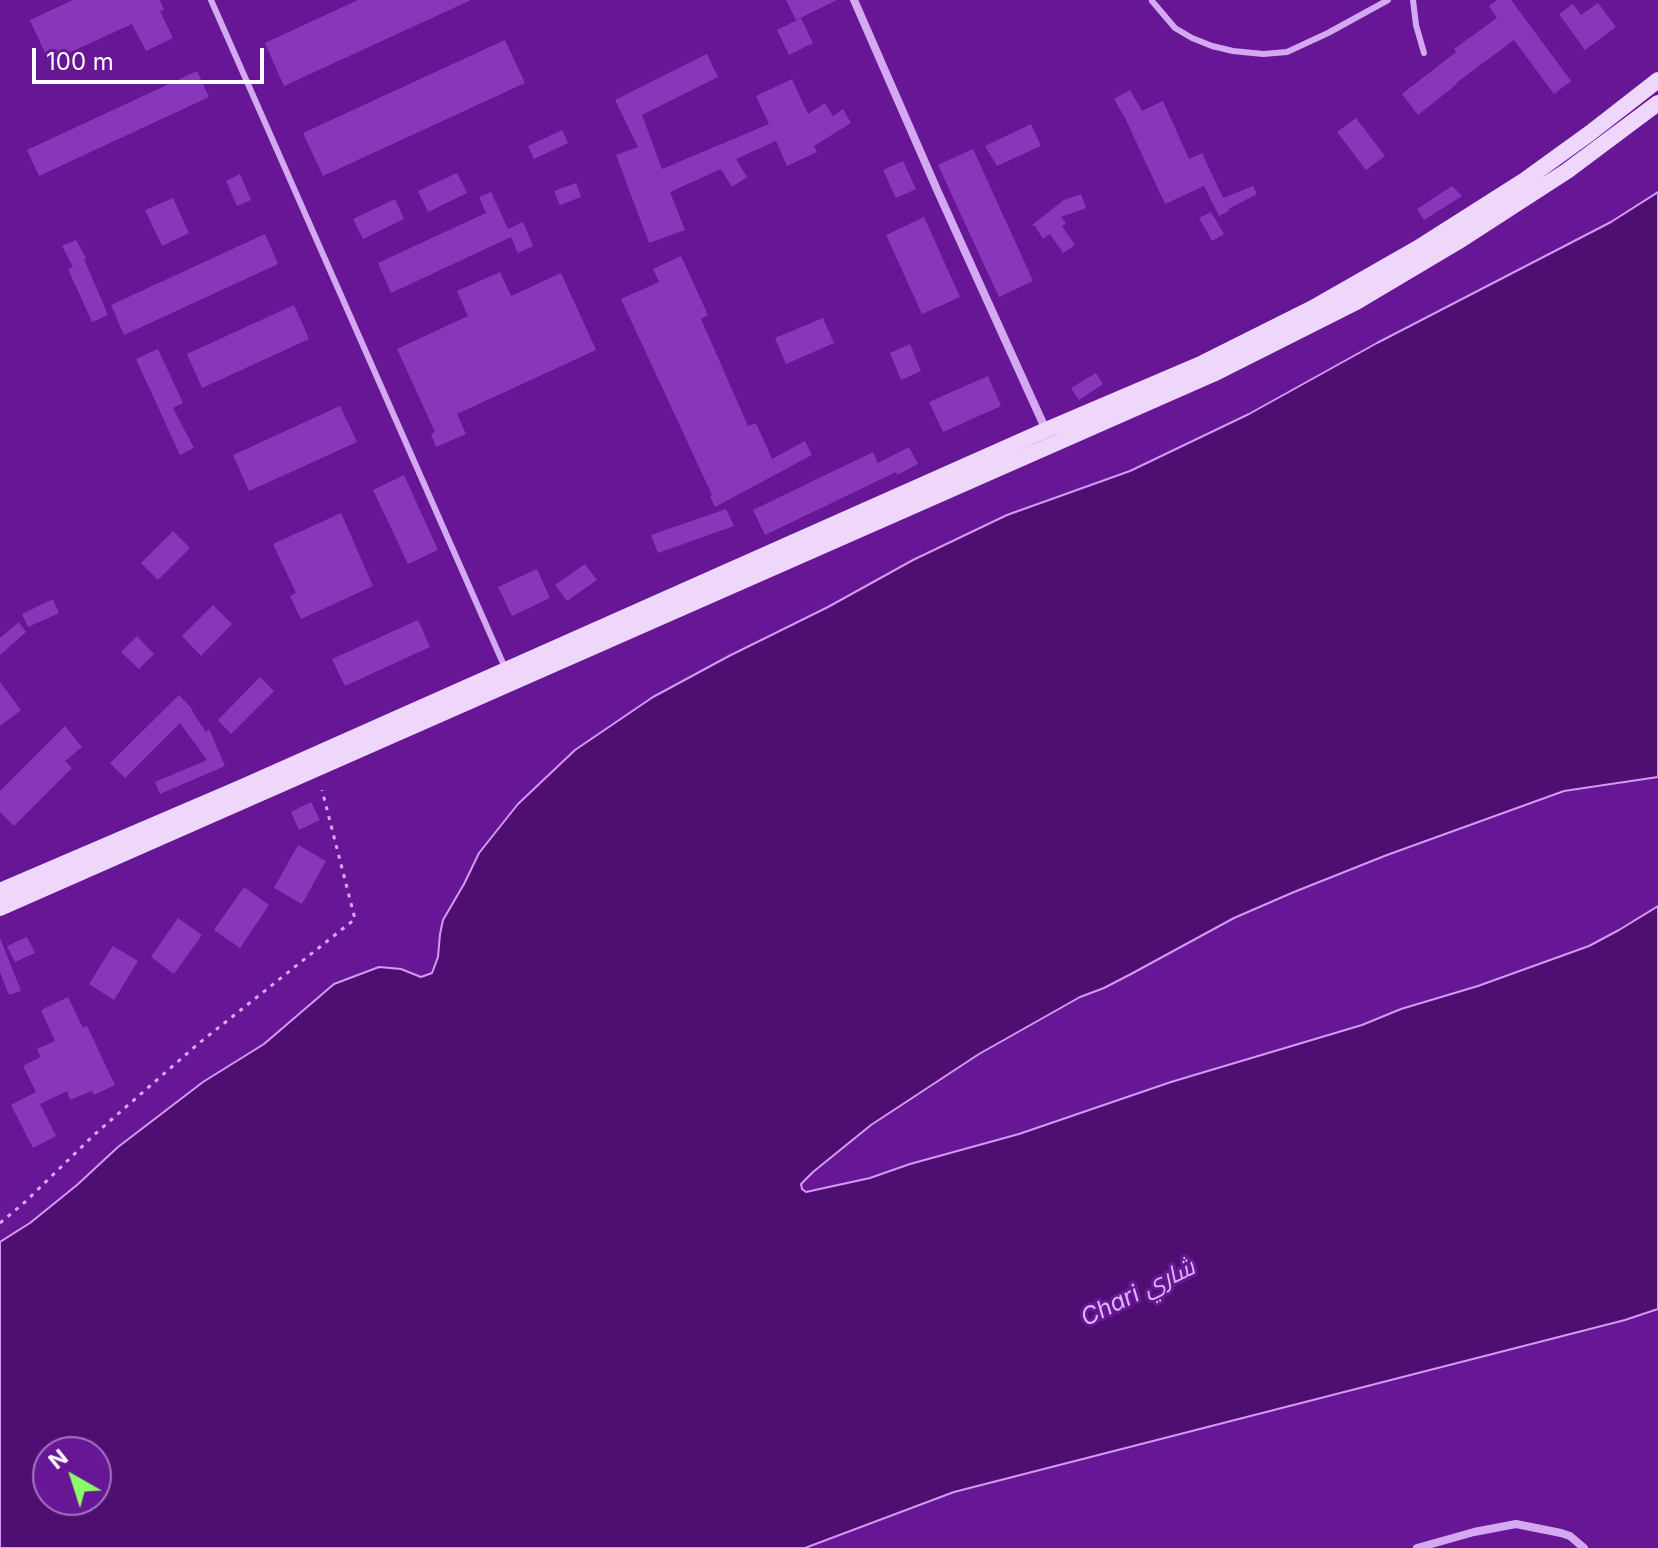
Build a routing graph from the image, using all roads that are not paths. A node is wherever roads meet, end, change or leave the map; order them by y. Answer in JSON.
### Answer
{"nodes":[{"id":1,"x":211,"y":0,"type":"edge"},
{"id":2,"x":854,"y":0,"type":"edge"},
{"id":3,"x":1388,"y":0,"type":"edge"},
{"id":4,"x":1413,"y":0,"type":"edge"},
{"id":5,"x":1152,"y":1,"type":"edge"},
{"id":6,"x":1424,"y":53,"type":"dead end"},
{"id":7,"x":1658,"y":80,"type":"edge"},
{"id":8,"x":1658,"y":103,"type":"edge"},
{"id":9,"x":1049,"y":438,"type":"junction"},
{"id":10,"x":508,"y":676,"type":"junction"},
{"id":11,"x":25,"y":888,"type":"junction"},
{"id":12,"x":0,"y":891,"type":"edge"},
{"id":13,"x":0,"y":908,"type":"edge"},
{"id":14,"x":1417,"y":1548,"type":"edge"},
{"id":15,"x":1584,"y":1548,"type":"edge"}],
"edges":[{"from":1,"to":10,"type":"lane"},
{"from":2,"to":9,"type":"street"},
{"from":3,"to":5,"type":"lane"},
{"from":4,"to":6,"type":"lane"},
{"from":7,"to":9,"type":"main road"},
{"from":8,"to":9,"type":"main road"},
{"from":9,"to":10,"type":"main road"},
{"from":10,"to":11,"type":"main road"},
{"from":11,"to":12,"type":"main road"},
{"from":11,"to":13,"type":"main road"},
{"from":14,"to":15,"type":"street"}]}
